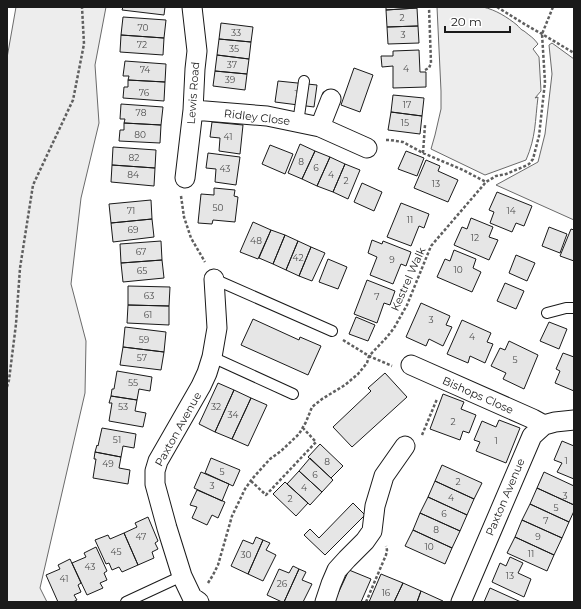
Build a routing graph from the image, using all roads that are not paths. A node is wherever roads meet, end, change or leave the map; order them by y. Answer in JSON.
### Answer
{"nodes":[{"id":1,"x":192,"y":7,"type":"edge"},
{"id":2,"x":304,"y":80,"type":"dead end"},
{"id":3,"x":331,"y":99,"type":"dead end"},
{"id":4,"x":193,"y":110,"type":"junction"},
{"id":5,"x":298,"y":123,"type":"junction"},
{"id":6,"x":320,"y":127,"type":"junction"},
{"id":7,"x":367,"y":148,"type":"road end"},
{"id":8,"x":185,"y":178,"type":"road end"},
{"id":9,"x":214,"y":279,"type":"joint"},
{"id":10,"x":574,"y":308,"type":"edge"},
{"id":11,"x":547,"y":313,"type":"dead end"},
{"id":12,"x":332,"y":331,"type":"dead end"},
{"id":13,"x":212,"y":357,"type":"junction"},
{"id":14,"x":411,"y":365,"type":"dead end"},
{"id":15,"x":293,"y":394,"type":"dead end"},
{"id":16,"x":574,"y":420,"type":"edge"},
{"id":17,"x":544,"y":425,"type":"junction"},
{"id":18,"x":405,"y":446,"type":"dead end"},
{"id":19,"x":182,"y":576,"type":"junction"},
{"id":20,"x":195,"y":600,"type":"edge"},
{"id":21,"x":126,"y":602,"type":"edge"},
{"id":22,"x":325,"y":602,"type":"edge"},
{"id":23,"x":461,"y":602,"type":"edge"}],
"edges":[{"from":1,"to":4,"type":"street","name":"Lewis Road"},
{"from":2,"to":5,"type":"lane"},
{"from":3,"to":6,"type":"street"},
{"from":4,"to":5,"type":"street","name":"Ridley Close"},
{"from":4,"to":8,"type":"street","name":"Lewis Road"},
{"from":5,"to":6,"type":"street","name":"Ridley Close"},
{"from":6,"to":7,"type":"street","name":"Ridley Close"},
{"from":9,"to":12,"type":"lane"},
{"from":9,"to":13,"type":"street","name":"Paxton Avenue"},
{"from":10,"to":11,"type":"lane"},
{"from":13,"to":15,"type":"lane"},
{"from":13,"to":19,"type":"street","name":"Paxton Avenue"},
{"from":14,"to":17,"type":"street","name":"Bishops Close"},
{"from":16,"to":17,"type":"street"},
{"from":17,"to":23,"type":"street","name":"Paxton Avenue"},
{"from":18,"to":22,"type":"street"},
{"from":19,"to":20,"type":"street","name":"Paxton Avenue"},
{"from":19,"to":21,"type":"lane"}]}
